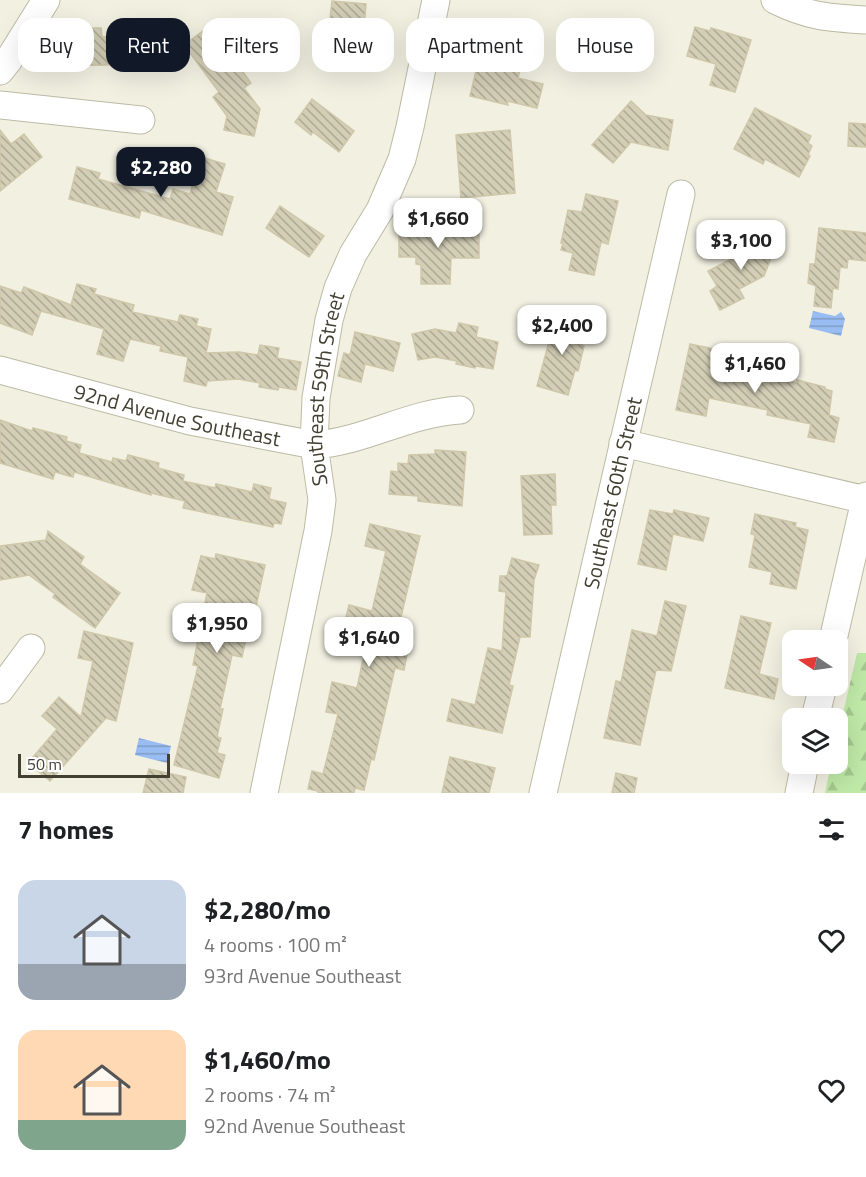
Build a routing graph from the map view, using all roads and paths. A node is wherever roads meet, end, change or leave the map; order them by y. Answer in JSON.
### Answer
{"nodes":[{"id":1,"x":46,"y":0,"type":"edge"},
{"id":2,"x":436,"y":0,"type":"edge"},
{"id":3,"x":775,"y":0,"type":"edge"},
{"id":4,"x":866,"y":20,"type":"edge"},
{"id":5,"x":0,"y":71,"type":"edge"},
{"id":6,"x":0,"y":105,"type":"edge"},
{"id":7,"x":141,"y":120,"type":"dead end"},
{"id":8,"x":681,"y":194,"type":"dead end"},
{"id":9,"x":0,"y":370,"type":"edge"},
{"id":10,"x":460,"y":410,"type":"dead end"},
{"id":11,"x":623,"y":443,"type":"junction"},
{"id":12,"x":314,"y":445,"type":"junction"},
{"id":13,"x":866,"y":499,"type":"edge"},
{"id":14,"x":835,"y":630,"type":"edge"},
{"id":15,"x":31,"y":648,"type":"dead end"},
{"id":16,"x":0,"y":690,"type":"edge"},
{"id":17,"x":803,"y":774,"type":"edge"},
{"id":18,"x":264,"y":793,"type":"edge"},
{"id":19,"x":543,"y":793,"type":"edge"},
{"id":20,"x":799,"y":793,"type":"edge"}],
"edges":[{"from":1,"to":5,"type":"street"},
{"from":2,"to":12,"type":"street","name":"Southeast 59th Street"},
{"from":3,"to":4,"type":"street"},
{"from":6,"to":7,"type":"street"},
{"from":8,"to":11,"type":"street","name":"Southeast 60th Street"},
{"from":9,"to":12,"type":"street","name":"92nd Avenue Southeast"},
{"from":10,"to":12,"type":"street","name":"92nd Avenue Southeast"},
{"from":11,"to":13,"type":"street"},
{"from":11,"to":19,"type":"street","name":"Southeast 60th Street"},
{"from":12,"to":18,"type":"street","name":"Southeast 59th Street"},
{"from":13,"to":14,"type":"street"},
{"from":15,"to":16,"type":"street"},
{"from":17,"to":20,"type":"street"}]}
